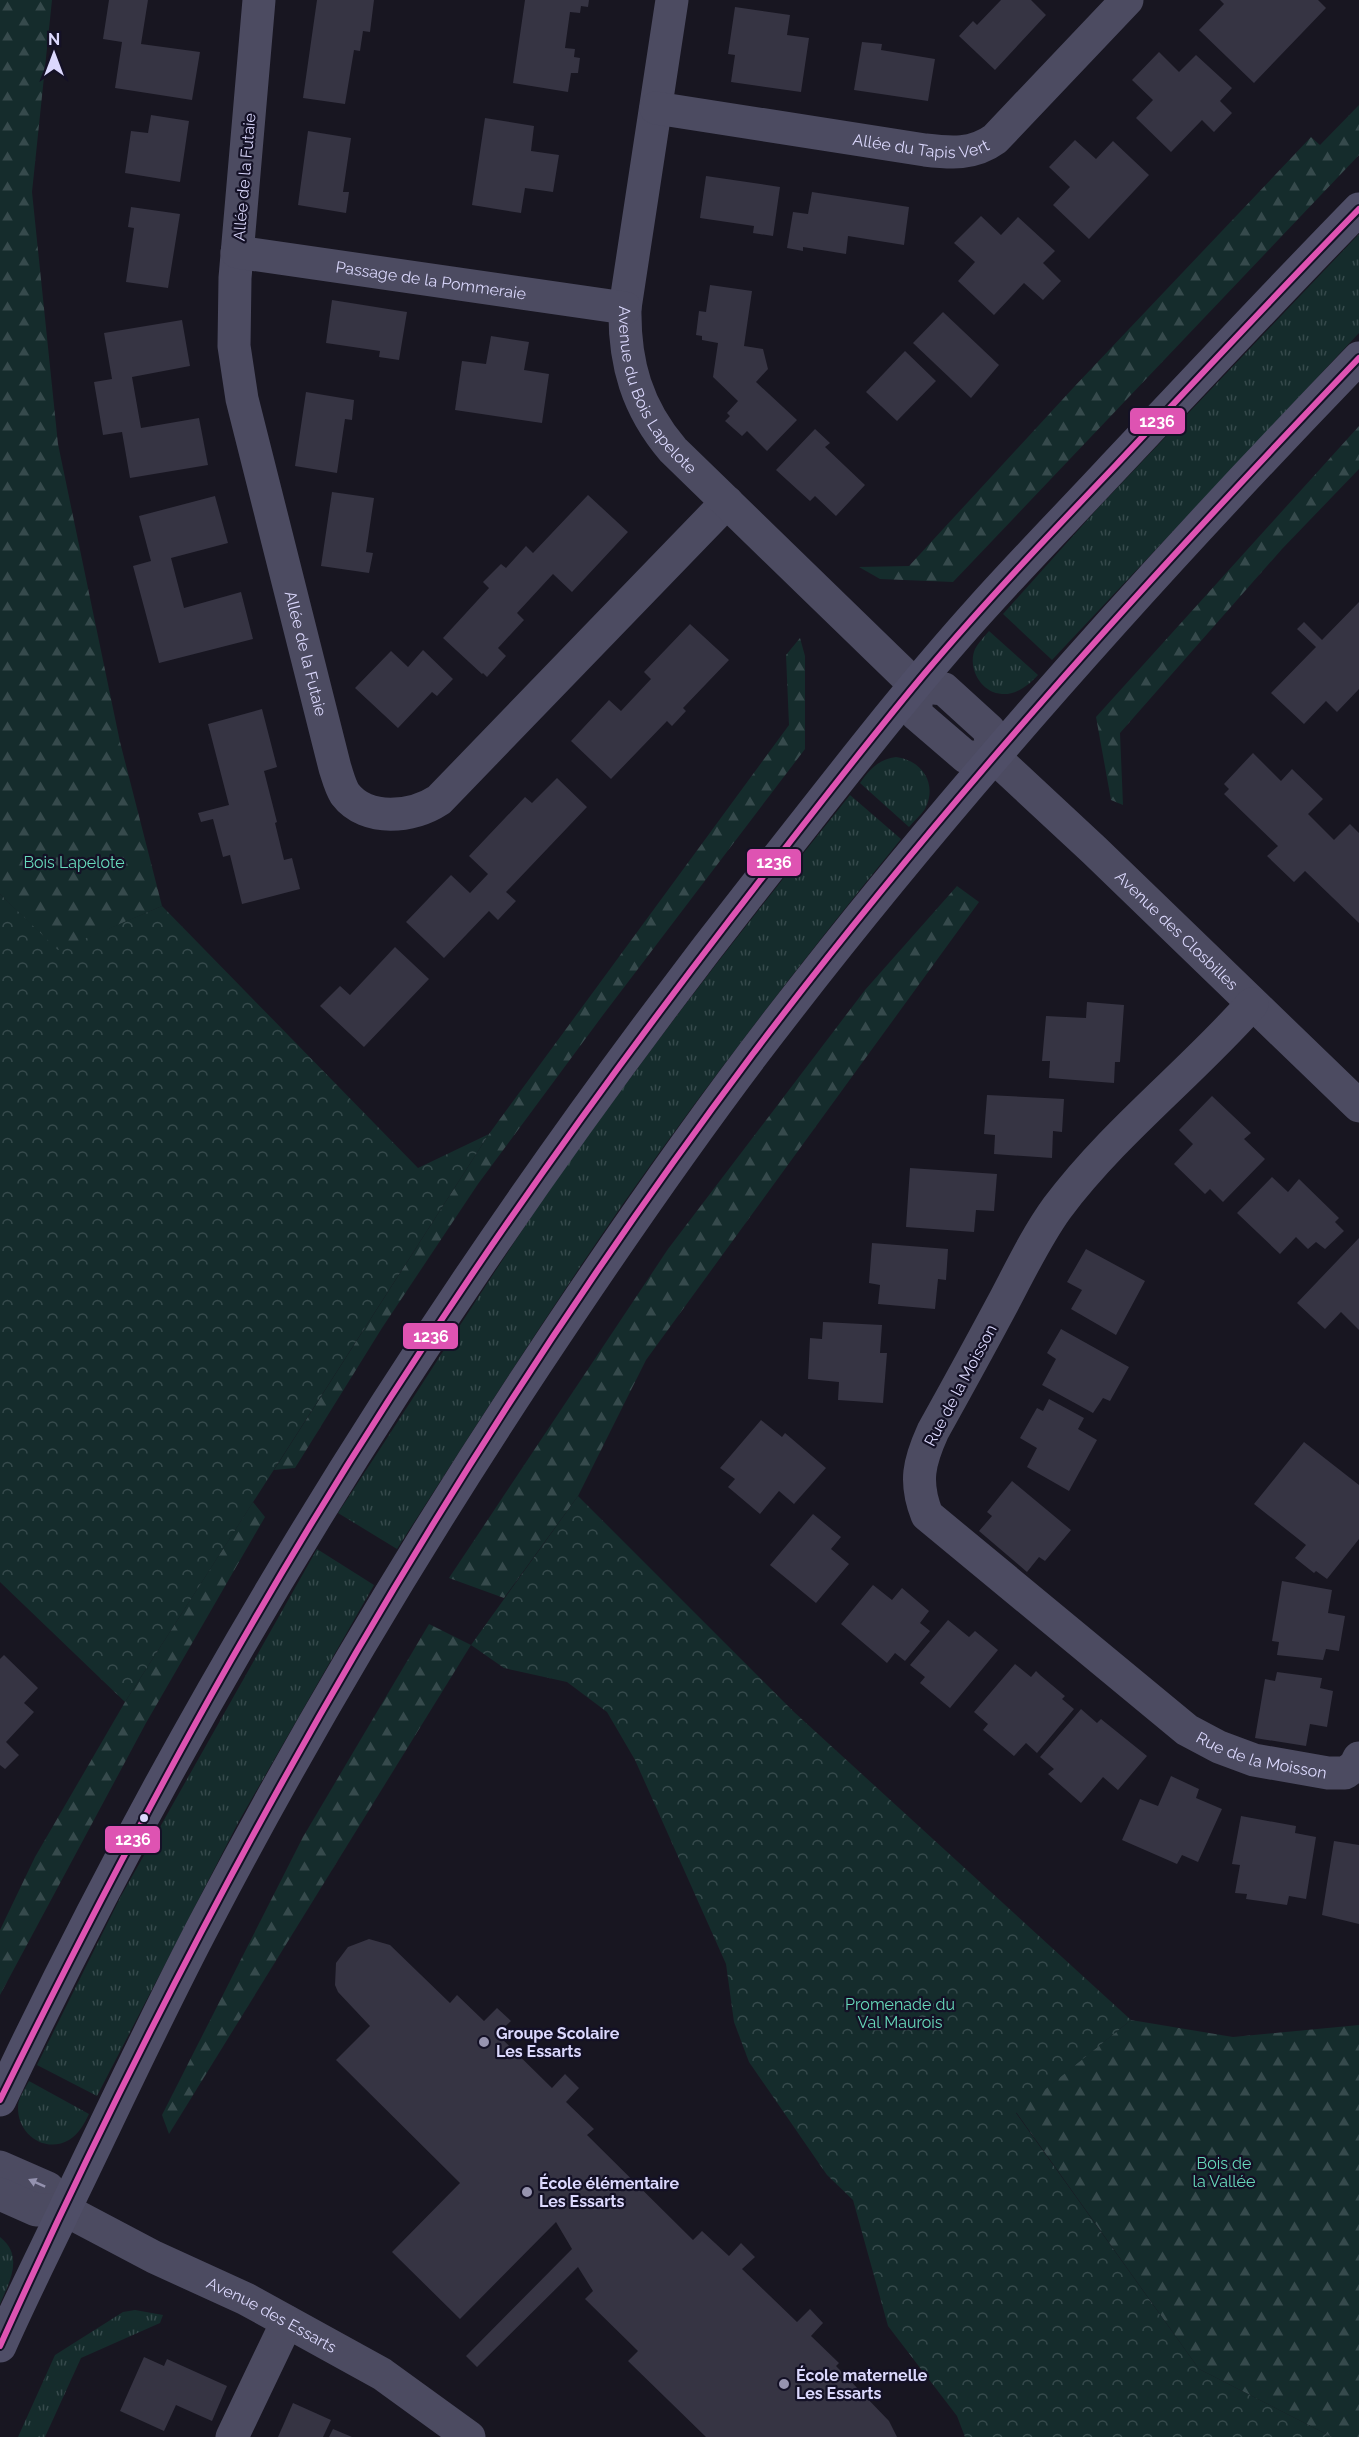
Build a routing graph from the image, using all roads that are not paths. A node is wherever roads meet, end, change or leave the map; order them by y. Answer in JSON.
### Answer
{"nodes":[{"id":1,"x":260,"y":0,"type":"edge"},
{"id":2,"x":672,"y":0,"type":"edge"},
{"id":3,"x":1127,"y":0,"type":"edge"},
{"id":4,"x":656,"y":108,"type":"junction"},
{"id":5,"x":1359,"y":209,"type":"edge"},
{"id":6,"x":237,"y":252,"type":"junction"},
{"id":7,"x":626,"y":308,"type":"junction"},
{"id":8,"x":1359,"y":358,"type":"edge"},
{"id":9,"x":727,"y":502,"type":"junction"},
{"id":10,"x":916,"y":686,"type":"junction"},
{"id":11,"x":994,"y":757,"type":"junction"},
{"id":12,"x":1252,"y":1004,"type":"junction"},
{"id":13,"x":1359,"y":1106,"type":"edge"},
{"id":14,"x":1359,"y":1758,"type":"edge"},
{"id":15,"x":0,"y":2100,"type":"edge"},
{"id":16,"x":0,"y":2167,"type":"edge"},
{"id":17,"x":0,"y":2194,"type":"edge"},
{"id":18,"x":65,"y":2210,"type":"junction"},
{"id":19,"x":287,"y":2322,"type":"junction"},
{"id":20,"x":0,"y":2346,"type":"edge"},
{"id":21,"x":232,"y":2437,"type":"edge"},
{"id":22,"x":470,"y":2437,"type":"edge"}],
"edges":[{"from":1,"to":6,"type":"street","name":"Allée de la Futaie"},
{"from":2,"to":4,"type":"street","name":"Avenue du Bois Lapelote"},
{"from":3,"to":4,"type":"street","name":"Allée du Tapis Vert"},
{"from":4,"to":7,"type":"street","name":"Avenue du Bois Lapelote"},
{"from":5,"to":10,"type":"main road"},
{"from":6,"to":7,"type":"street","name":"Passage de la Pommeraie"},
{"from":6,"to":9,"type":"street","name":"Allée de la Futaie"},
{"from":7,"to":9,"type":"street","name":"Avenue du Bois Lapelote"},
{"from":8,"to":11,"type":"main road"},
{"from":9,"to":10,"type":"street","name":"Avenue du Bois Lapelote"},
{"from":10,"to":11,"type":"street"},
{"from":10,"to":15,"type":"main road"},
{"from":11,"to":12,"type":"street","name":"Avenue des Closbilles"},
{"from":11,"to":18,"type":"main road"},
{"from":12,"to":13,"type":"street","name":"Avenue des Closbilles"},
{"from":12,"to":14,"type":"street","name":"Rue de la Moisson"},
{"from":18,"to":16,"type":"street","one_way":true},
{"from":17,"to":18,"type":"street"},
{"from":18,"to":19,"type":"street","name":"Avenue des Essarts"},
{"from":18,"to":20,"type":"main road"},
{"from":19,"to":21,"type":"street"},
{"from":19,"to":22,"type":"street","name":"Avenue des Essarts"}]}
